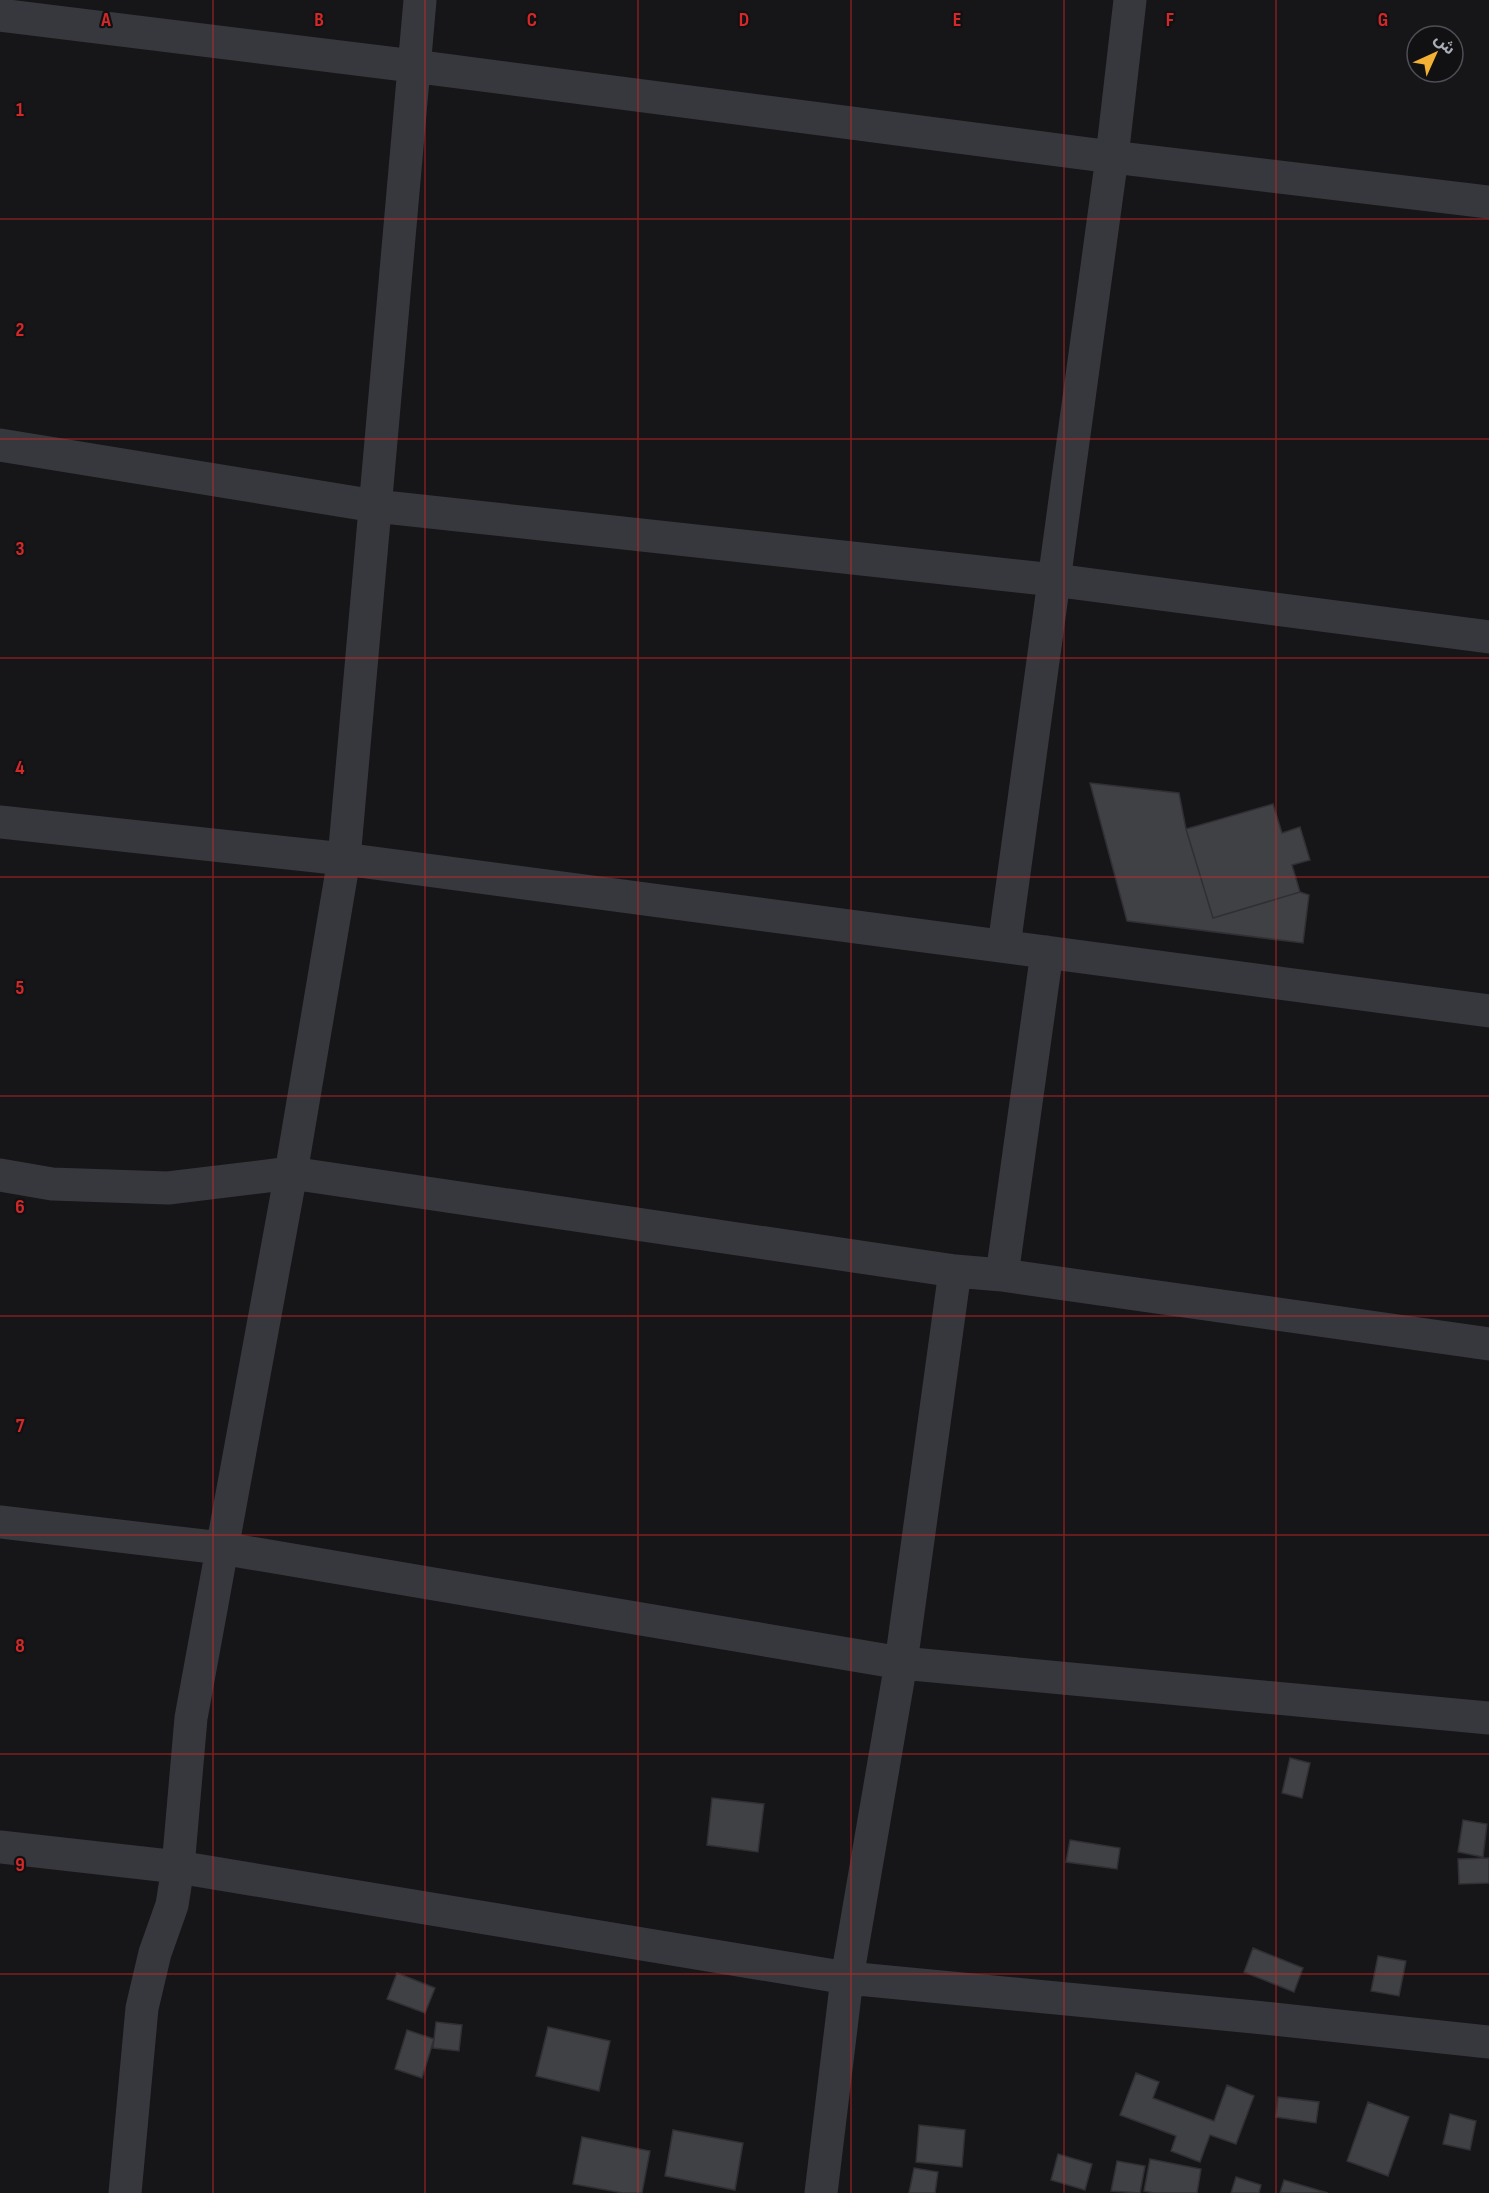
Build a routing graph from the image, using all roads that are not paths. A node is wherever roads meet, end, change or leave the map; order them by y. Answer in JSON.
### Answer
{"nodes":[{"id":1,"x":420,"y":0,"type":"edge"},
{"id":2,"x":1130,"y":0,"type":"edge"},
{"id":3,"x":0,"y":15,"type":"edge"},
{"id":4,"x":413,"y":66,"type":"junction"},
{"id":5,"x":1112,"y":157,"type":"junction"},
{"id":6,"x":1489,"y":201,"type":"edge"},
{"id":7,"x":0,"y":445,"type":"edge"},
{"id":8,"x":375,"y":506,"type":"junction"},
{"id":9,"x":1054,"y":580,"type":"junction"},
{"id":10,"x":1489,"y":637,"type":"edge"},
{"id":11,"x":0,"y":822,"type":"edge"},
{"id":12,"x":344,"y":859,"type":"junction"},
{"id":13,"x":1004,"y":946,"type":"junction"},
{"id":14,"x":1047,"y":952,"type":"junction"},
{"id":15,"x":1489,"y":1011,"type":"edge"},
{"id":16,"x":291,"y":1173,"type":"junction"},
{"id":17,"x":0,"y":1175,"type":"edge"},
{"id":18,"x":955,"y":1271,"type":"junction"},
{"id":19,"x":1002,"y":1275,"type":"junction"},
{"id":20,"x":1489,"y":1344,"type":"edge"},
{"id":21,"x":0,"y":1522,"type":"edge"},
{"id":22,"x":221,"y":1548,"type":"junction"},
{"id":23,"x":901,"y":1663,"type":"junction"},
{"id":24,"x":1489,"y":1718,"type":"edge"},
{"id":25,"x":0,"y":1847,"type":"edge"},
{"id":26,"x":178,"y":1867,"type":"junction"},
{"id":27,"x":847,"y":1978,"type":"junction"},
{"id":28,"x":1489,"y":2042,"type":"edge"},
{"id":29,"x":126,"y":2193,"type":"edge"},
{"id":30,"x":821,"y":2193,"type":"edge"}],
"edges":[{"from":1,"to":4,"type":"street"},
{"from":2,"to":5,"type":"street"},
{"from":3,"to":4,"type":"street"},
{"from":4,"to":5,"type":"street"},
{"from":4,"to":8,"type":"street"},
{"from":5,"to":6,"type":"street"},
{"from":5,"to":9,"type":"street"},
{"from":7,"to":8,"type":"street"},
{"from":8,"to":9,"type":"street"},
{"from":8,"to":12,"type":"street"},
{"from":9,"to":10,"type":"street"},
{"from":9,"to":13,"type":"street"},
{"from":11,"to":12,"type":"street"},
{"from":12,"to":13,"type":"street"},
{"from":12,"to":16,"type":"street"},
{"from":13,"to":14,"type":"street"},
{"from":14,"to":15,"type":"street"},
{"from":14,"to":19,"type":"street"},
{"from":16,"to":17,"type":"street"},
{"from":16,"to":18,"type":"street"},
{"from":16,"to":22,"type":"street"},
{"from":18,"to":19,"type":"street"},
{"from":18,"to":23,"type":"street"},
{"from":19,"to":20,"type":"street"},
{"from":21,"to":22,"type":"street"},
{"from":22,"to":23,"type":"street"},
{"from":22,"to":26,"type":"street"},
{"from":23,"to":24,"type":"street"},
{"from":23,"to":27,"type":"street"},
{"from":25,"to":26,"type":"street"},
{"from":26,"to":27,"type":"street"},
{"from":26,"to":29,"type":"street"},
{"from":27,"to":28,"type":"street"},
{"from":27,"to":30,"type":"street"}]}
